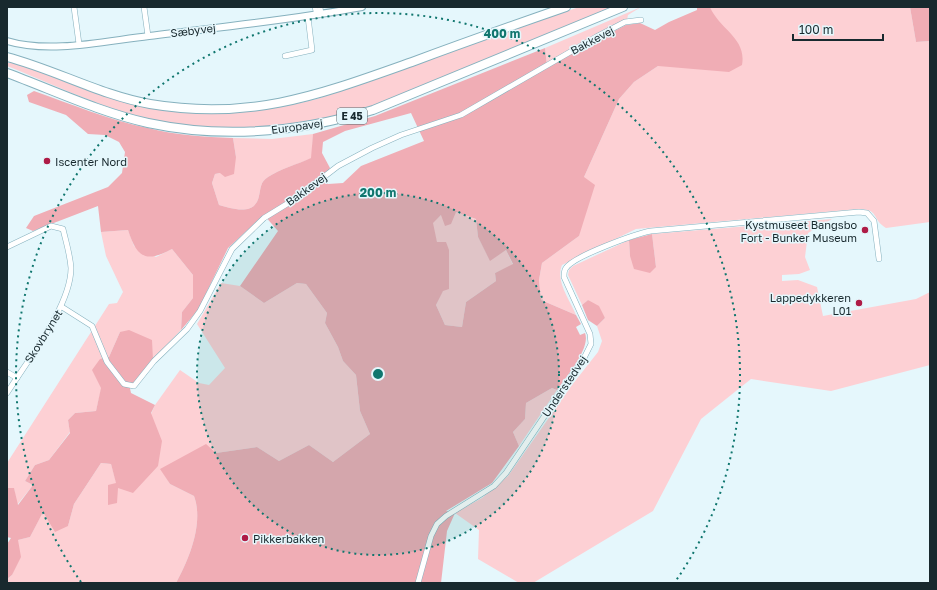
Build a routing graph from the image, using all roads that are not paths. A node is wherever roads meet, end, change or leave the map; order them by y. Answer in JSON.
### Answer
{"nodes":[{"id":1,"x":74,"y":7,"type":"edge"},
{"id":2,"x":144,"y":7,"type":"edge"},
{"id":3,"x":315,"y":7,"type":"edge"},
{"id":4,"x":320,"y":7,"type":"edge"},
{"id":5,"x":362,"y":7,"type":"edge"},
{"id":6,"x":566,"y":7,"type":"edge"},
{"id":7,"x":623,"y":7,"type":"edge"},
{"id":8,"x":319,"y":15,"type":"junction"},
{"id":9,"x":308,"y":17,"type":"junction"},
{"id":10,"x":642,"y":20,"type":"dead end"},
{"id":11,"x":148,"y":36,"type":"junction"},
{"id":12,"x":7,"y":41,"type":"edge"},
{"id":13,"x":79,"y":44,"type":"junction"},
{"id":14,"x":286,"y":56,"type":"dead end"},
{"id":15,"x":7,"y":57,"type":"edge"},
{"id":16,"x":7,"y":73,"type":"edge"},
{"id":17,"x":7,"y":247,"type":"edge"},
{"id":18,"x":879,"y":260,"type":"dead end"},
{"id":19,"x":62,"y":307,"type":"junction"},
{"id":20,"x":7,"y":372,"type":"edge"},
{"id":21,"x":17,"y":378,"type":"junction"},
{"id":22,"x":7,"y":393,"type":"edge"},
{"id":23,"x":418,"y":583,"type":"edge"}],
"edges":[{"from":1,"to":13,"type":"street"},
{"from":2,"to":11,"type":"street"},
{"from":3,"to":8,"type":"street"},
{"from":4,"to":8,"type":"street"},
{"from":5,"to":8,"type":"street","name":"Sæbyvej"},
{"from":6,"to":15,"type":"main road"},
{"from":7,"to":16,"type":"main road","name":"Europavej","number":"E 45"},
{"from":8,"to":9,"type":"street","name":"Sæbyvej"},
{"from":9,"to":11,"type":"street","name":"Sæbyvej"},
{"from":9,"to":14,"type":"street"},
{"from":10,"to":19,"type":"street","name":"Bakkevej"},
{"from":11,"to":13,"type":"street","name":"Sæbyvej"},
{"from":12,"to":13,"type":"street","name":"Sæbyvej"},
{"from":17,"to":19,"type":"street","name":"Skovbrynet"},
{"from":18,"to":23,"type":"street","name":"Understedvej"},
{"from":19,"to":21,"type":"street","name":"Skovbrynet"},
{"from":20,"to":21,"type":"street"},
{"from":21,"to":22,"type":"street","name":"Skovbrynet"}]}
